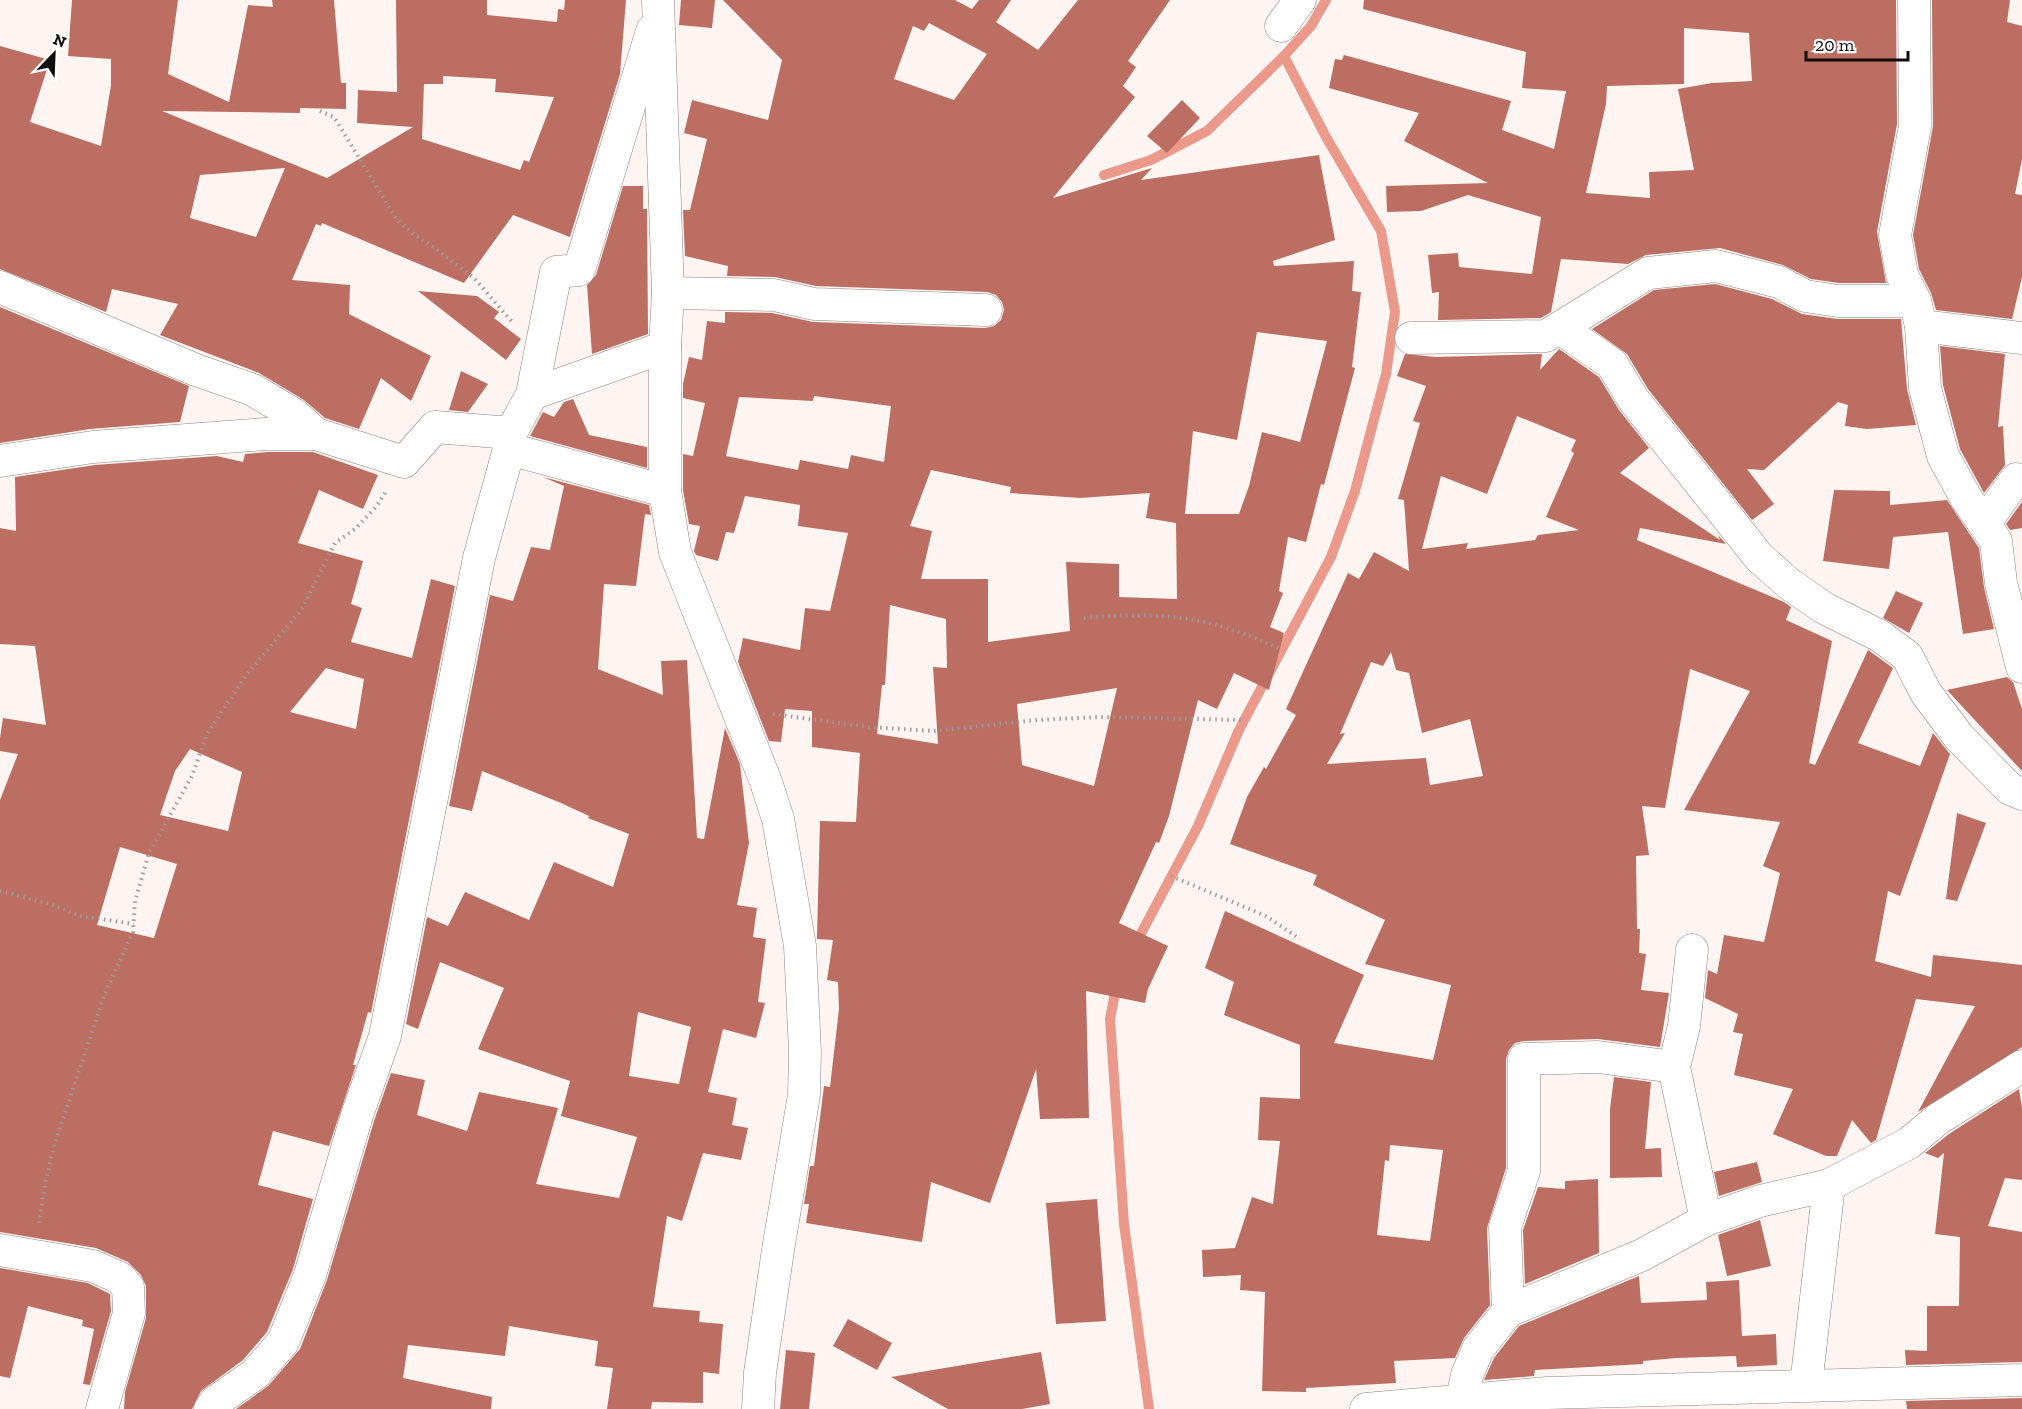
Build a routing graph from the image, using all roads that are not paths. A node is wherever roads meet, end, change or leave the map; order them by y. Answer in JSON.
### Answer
{"nodes":[{"id":1,"x":1300,"y":0,"type":"edge"},
{"id":2,"x":1914,"y":0,"type":"edge"},
{"id":3,"x":658,"y":5,"type":"edge"},
{"id":4,"x":1281,"y":26,"type":"dead end"},
{"id":5,"x":0,"y":287,"type":"edge"},
{"id":6,"x":668,"y":293,"type":"junction"},
{"id":7,"x":986,"y":310,"type":"dead end"},
{"id":8,"x":1918,"y":314,"type":"junction"},
{"id":9,"x":1560,"y":328,"type":"junction"},
{"id":10,"x":1411,"y":338,"type":"dead end"},
{"id":11,"x":2022,"y":338,"type":"edge"},
{"id":12,"x":665,"y":348,"type":"junction"},
{"id":13,"x":532,"y":394,"type":"junction"},
{"id":14,"x":316,"y":435,"type":"junction"},
{"id":15,"x":510,"y":441,"type":"junction"},
{"id":16,"x":0,"y":461,"type":"edge"},
{"id":17,"x":2022,"y":480,"type":"edge"},
{"id":18,"x":665,"y":491,"type":"junction"},
{"id":19,"x":1984,"y":524,"type":"junction"},
{"id":20,"x":2022,"y":667,"type":"edge"},
{"id":21,"x":2022,"y":794,"type":"edge"},
{"id":22,"x":1692,"y":950,"type":"dead end"},
{"id":23,"x":2022,"y":1066,"type":"edge"},
{"id":24,"x":1674,"y":1067,"type":"junction"},
{"id":25,"x":1829,"y":1185,"type":"junction"},
{"id":26,"x":1706,"y":1220,"type":"junction"},
{"id":27,"x":0,"y":1250,"type":"edge"},
{"id":28,"x":1508,"y":1311,"type":"junction"},
{"id":29,"x":2022,"y":1380,"type":"edge"},
{"id":30,"x":1806,"y":1385,"type":"junction"},
{"id":31,"x":1462,"y":1399,"type":"junction"},
{"id":32,"x":1545,"y":1401,"type":"edge"},
{"id":33,"x":102,"y":1409,"type":"edge"},
{"id":34,"x":210,"y":1409,"type":"edge"},
{"id":35,"x":758,"y":1409,"type":"edge"},
{"id":36,"x":1366,"y":1409,"type":"edge"}],
"edges":[{"from":1,"to":4,"type":"street"},
{"from":2,"to":8,"type":"street"},
{"from":3,"to":6,"type":"street"},
{"from":3,"to":13,"type":"street"},
{"from":5,"to":14,"type":"street"},
{"from":6,"to":7,"type":"street"},
{"from":6,"to":12,"type":"street"},
{"from":8,"to":9,"type":"street"},
{"from":8,"to":11,"type":"street"},
{"from":8,"to":19,"type":"street"},
{"from":9,"to":10,"type":"street"},
{"from":9,"to":21,"type":"street"},
{"from":12,"to":13,"type":"street"},
{"from":12,"to":18,"type":"street"},
{"from":13,"to":15,"type":"street"},
{"from":14,"to":15,"type":"street"},
{"from":14,"to":16,"type":"street"},
{"from":15,"to":18,"type":"street"},
{"from":15,"to":34,"type":"street"},
{"from":17,"to":19,"type":"street"},
{"from":18,"to":35,"type":"street"},
{"from":19,"to":20,"type":"street"},
{"from":22,"to":24,"type":"street"},
{"from":23,"to":25,"type":"street"},
{"from":24,"to":26,"type":"street"},
{"from":24,"to":28,"type":"street"},
{"from":25,"to":26,"type":"street"},
{"from":25,"to":30,"type":"street"},
{"from":26,"to":28,"type":"street"},
{"from":27,"to":33,"type":"street"},
{"from":28,"to":31,"type":"street"},
{"from":29,"to":30,"type":"street"},
{"from":30,"to":32,"type":"street"},
{"from":31,"to":32,"type":"street"},
{"from":31,"to":36,"type":"street"}]}
